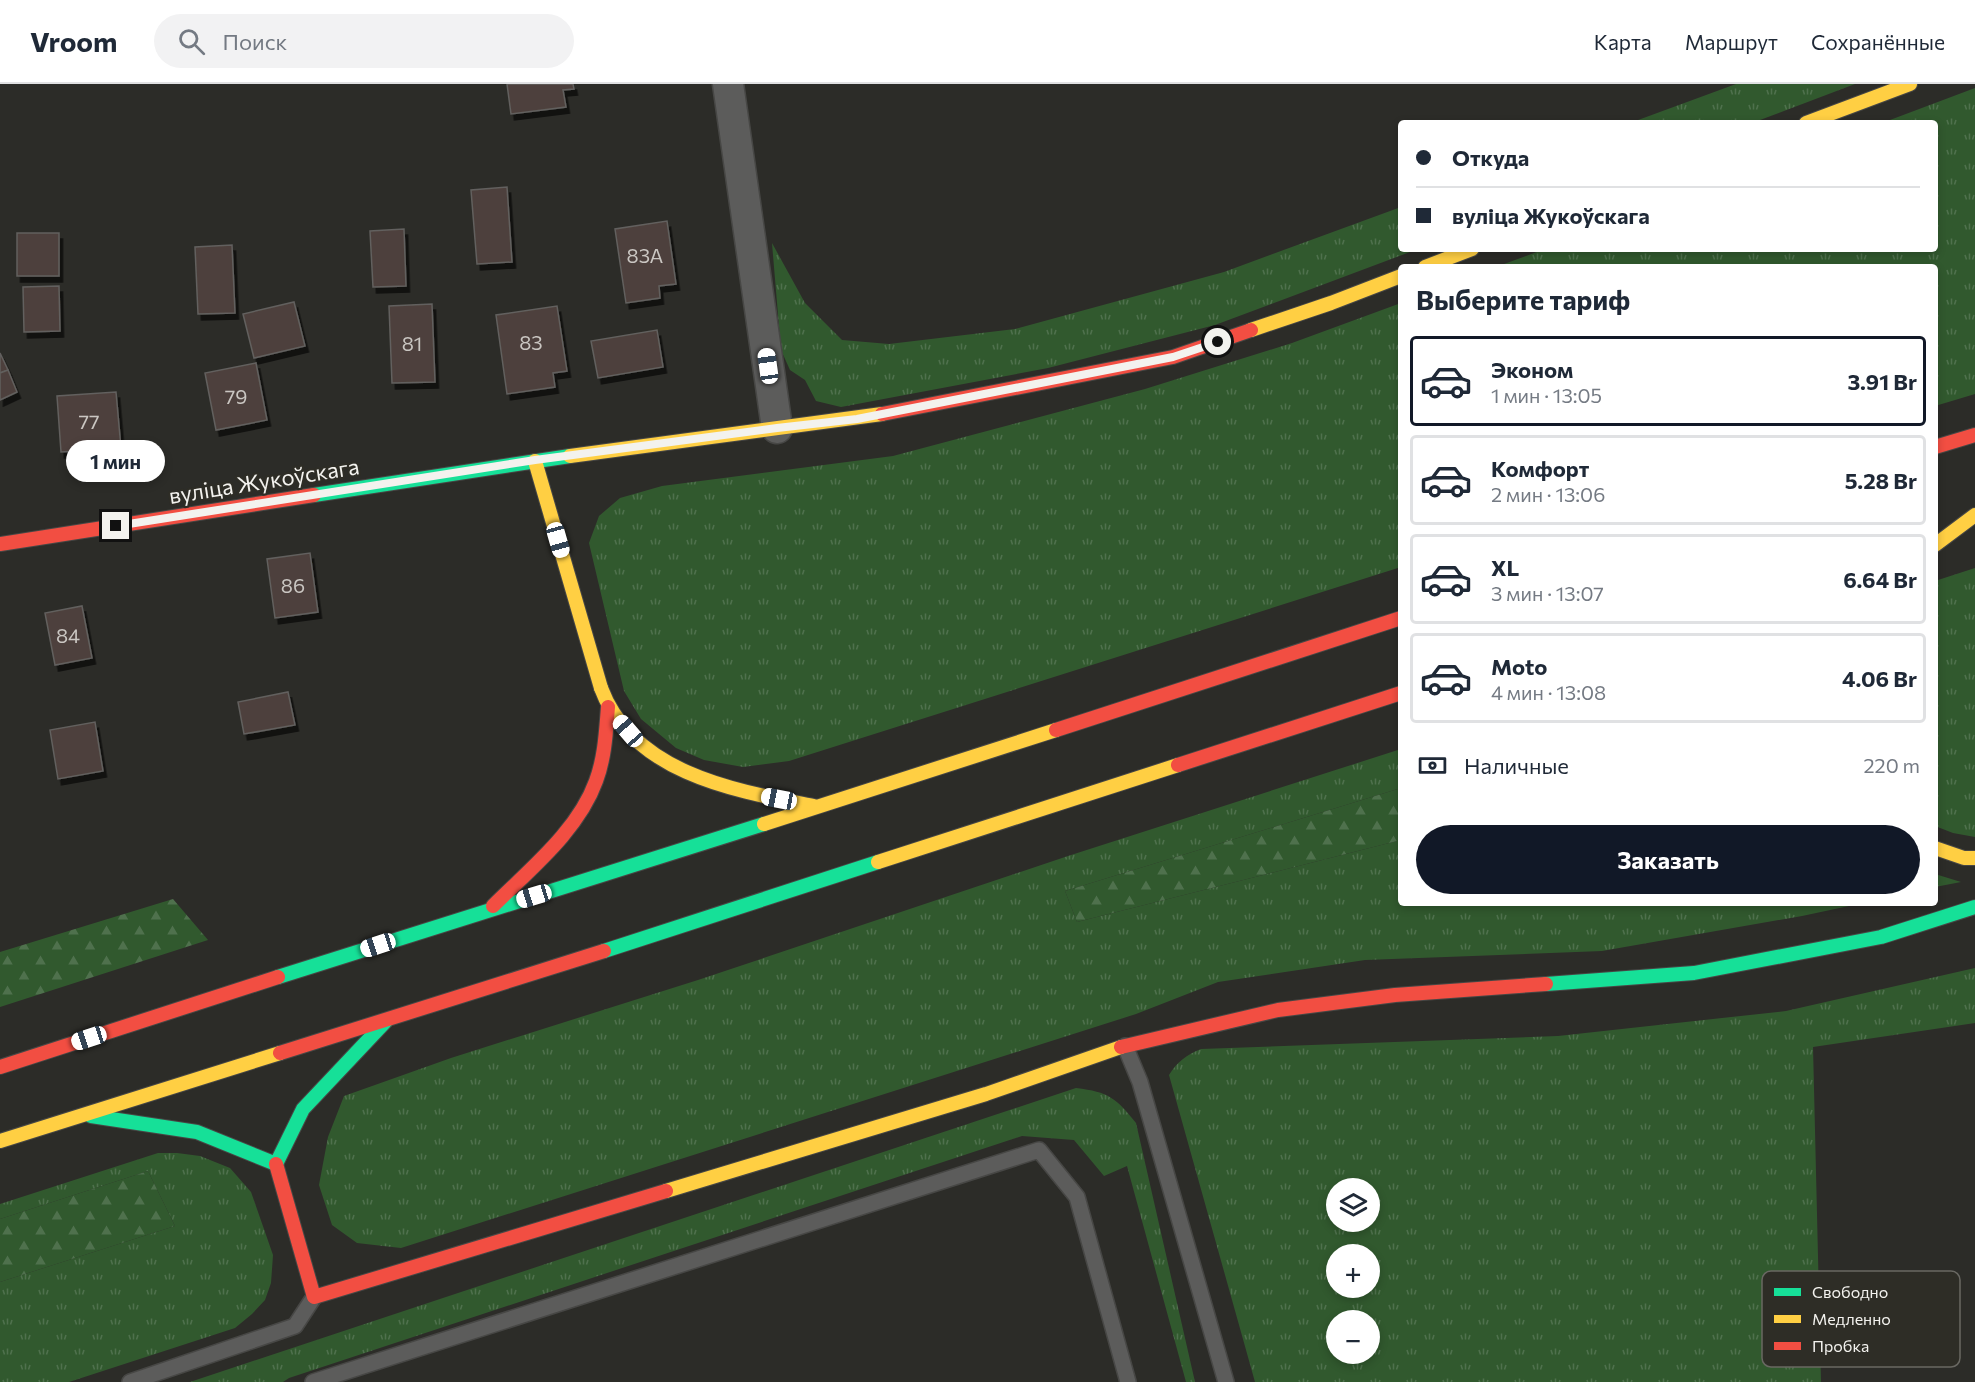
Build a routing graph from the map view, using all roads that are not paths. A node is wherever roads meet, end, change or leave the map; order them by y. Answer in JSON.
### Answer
{"nodes":[{"id":1,"x":728,"y":84,"type":"edge"},
{"id":2,"x":1910,"y":84,"type":"edge"},
{"id":3,"x":1814,"y":120,"type":"edge"},
{"id":4,"x":1464,"y":252,"type":"edge"},
{"id":5,"x":1433,"y":264,"type":"edge"},
{"id":6,"x":1398,"y":277,"type":"edge"},
{"id":7,"x":777,"y":428,"type":"junction"},
{"id":8,"x":1975,"y":435,"type":"edge"},
{"id":9,"x":1938,"y":446,"type":"edge"},
{"id":10,"x":535,"y":460,"type":"junction"},
{"id":11,"x":1975,"y":514,"type":"edge"},
{"id":12,"x":1938,"y":525,"type":"edge"},
{"id":13,"x":1938,"y":543,"type":"edge"},
{"id":14,"x":0,"y":544,"type":"edge"},
{"id":15,"x":1398,"y":619,"type":"edge"},
{"id":16,"x":1398,"y":694,"type":"edge"},
{"id":17,"x":608,"y":708,"type":"junction"},
{"id":18,"x":819,"y":807,"type":"junction"},
{"id":19,"x":1938,"y":849,"type":"edge"},
{"id":20,"x":1975,"y":858,"type":"edge"},
{"id":21,"x":1975,"y":907,"type":"edge"},
{"id":22,"x":490,"y":909,"type":"junction"},
{"id":23,"x":389,"y":1018,"type":"junction"},
{"id":24,"x":1125,"y":1046,"type":"junction"},
{"id":25,"x":0,"y":1067,"type":"edge"},
{"id":26,"x":81,"y":1115,"type":"junction"},
{"id":27,"x":0,"y":1141,"type":"edge"},
{"id":28,"x":276,"y":1164,"type":"junction"},
{"id":29,"x":314,"y":1297,"type":"junction"},
{"id":30,"x":130,"y":1382,"type":"edge"},
{"id":31,"x":313,"y":1382,"type":"edge"},
{"id":32,"x":1128,"y":1382,"type":"edge"},
{"id":33,"x":1226,"y":1382,"type":"edge"}],
"edges":[{"from":1,"to":7,"type":"street"},
{"from":2,"to":3,"type":"main road"},
{"from":4,"to":5,"type":"main road"},
{"from":6,"to":7,"type":"main road","name":"вуліца Жукоўскага"},
{"from":7,"to":10,"type":"main road","name":"вуліца Жукоўскага"},
{"from":8,"to":9,"type":"main road"},
{"from":10,"to":14,"type":"main road","name":"вуліца Жукоўскага"},
{"from":10,"to":17,"type":"main road"},
{"from":11,"to":12,"type":"main road"},
{"from":11,"to":13,"type":"main road"},
{"from":15,"to":18,"type":"main road"},
{"from":16,"to":23,"type":"main road"},
{"from":17,"to":18,"type":"main road"},
{"from":17,"to":22,"type":"main road"},
{"from":18,"to":22,"type":"main road"},
{"from":19,"to":20,"type":"main road"},
{"from":21,"to":24,"type":"main road"},
{"from":22,"to":25,"type":"main road"},
{"from":23,"to":26,"type":"main road"},
{"from":23,"to":28,"type":"main road"},
{"from":24,"to":29,"type":"main road"},
{"from":24,"to":33,"type":"lane"},
{"from":26,"to":27,"type":"main road"},
{"from":26,"to":28,"type":"main road"},
{"from":28,"to":29,"type":"main road"},
{"from":29,"to":30,"type":"lane"},
{"from":31,"to":32,"type":"lane"}]}
